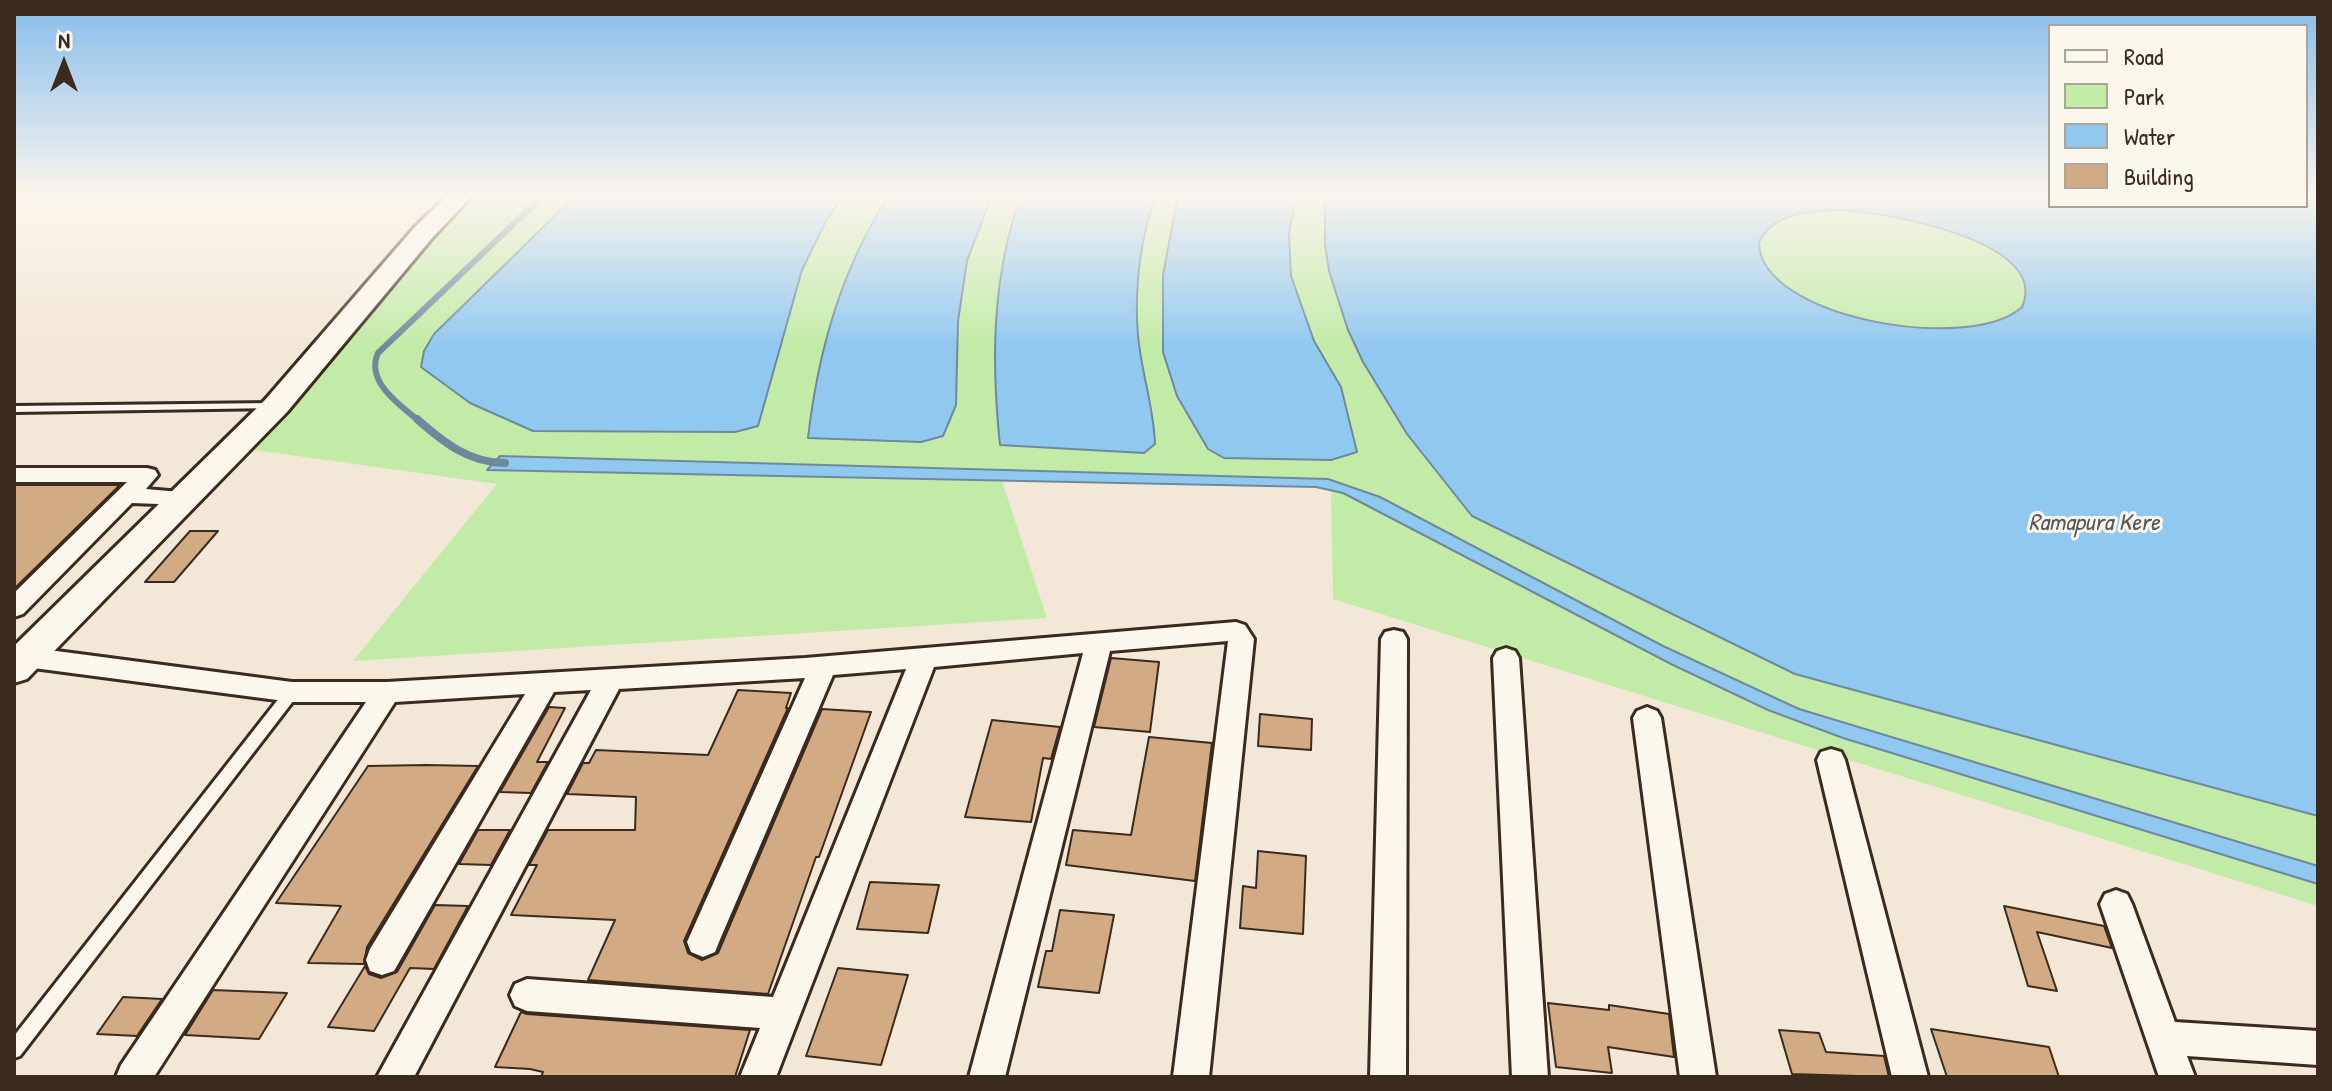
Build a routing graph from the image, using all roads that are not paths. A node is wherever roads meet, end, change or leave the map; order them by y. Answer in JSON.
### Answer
{"nodes":[{"id":1,"x":412,"y":246,"type":"edge"},
{"id":2,"x":276,"y":406,"type":"junction"},
{"id":3,"x":14,"y":409,"type":"edge"},
{"id":4,"x":14,"y":475,"type":"edge"},
{"id":5,"x":128,"y":496,"type":"junction"},
{"id":6,"x":184,"y":498,"type":"junction"},
{"id":7,"x":14,"y":608,"type":"edge"},
{"id":8,"x":1394,"y":639,"type":"dead end"},
{"id":9,"x":1099,"y":642,"type":"junction"},
{"id":10,"x":924,"y":657,"type":"junction"},
{"id":11,"x":1506,"y":658,"type":"dead end"},
{"id":12,"x":20,"y":663,"type":"edge"},
{"id":13,"x":823,"y":667,"type":"junction"},
{"id":14,"x":610,"y":680,"type":"junction"},
{"id":15,"x":546,"y":683,"type":"junction"},
{"id":16,"x":292,"y":692,"type":"junction"},
{"id":17,"x":387,"y":692,"type":"junction"},
{"id":18,"x":1647,"y":718,"type":"dead end"},
{"id":19,"x":1831,"y":760,"type":"dead end"},
{"id":20,"x":2116,"y":904,"type":"dead end"},
{"id":21,"x":703,"y":942,"type":"dead end"},
{"id":22,"x":382,"y":960,"type":"dead end"},
{"id":23,"x":527,"y":995,"type":"dead end"},
{"id":24,"x":783,"y":1014,"type":"junction"},
{"id":25,"x":2162,"y":1038,"type":"junction"},
{"id":26,"x":2318,"y":1048,"type":"edge"},
{"id":27,"x":14,"y":1050,"type":"edge"},
{"id":28,"x":134,"y":1077,"type":"edge"},
{"id":29,"x":395,"y":1077,"type":"edge"},
{"id":30,"x":758,"y":1077,"type":"edge"},
{"id":31,"x":987,"y":1077,"type":"edge"},
{"id":32,"x":1191,"y":1077,"type":"edge"},
{"id":33,"x":1388,"y":1077,"type":"edge"},
{"id":34,"x":1530,"y":1077,"type":"edge"},
{"id":35,"x":1698,"y":1077,"type":"edge"},
{"id":36,"x":1910,"y":1077,"type":"edge"},
{"id":37,"x":2177,"y":1077,"type":"edge"}],
"edges":[{"from":1,"to":2,"type":"main road"},
{"from":2,"to":3,"type":"lane"},
{"from":2,"to":6,"type":"main road"},
{"from":4,"to":5,"type":"street"},
{"from":5,"to":6,"type":"street"},
{"from":5,"to":7,"type":"street"},
{"from":6,"to":12,"type":"main road"},
{"from":8,"to":33,"type":"street"},
{"from":9,"to":10,"type":"street"},
{"from":9,"to":31,"type":"street"},
{"from":9,"to":32,"type":"street"},
{"from":10,"to":13,"type":"street"},
{"from":10,"to":24,"type":"street"},
{"from":11,"to":34,"type":"street"},
{"from":12,"to":16,"type":"street"},
{"from":13,"to":14,"type":"street"},
{"from":13,"to":21,"type":"street"},
{"from":14,"to":15,"type":"street"},
{"from":14,"to":29,"type":"street"},
{"from":15,"to":17,"type":"street"},
{"from":15,"to":22,"type":"street"},
{"from":16,"to":17,"type":"street"},
{"from":16,"to":27,"type":"lane"},
{"from":17,"to":28,"type":"street"},
{"from":18,"to":35,"type":"street"},
{"from":19,"to":36,"type":"street"},
{"from":20,"to":25,"type":"street"},
{"from":23,"to":24,"type":"street"},
{"from":24,"to":30,"type":"street"},
{"from":25,"to":26,"type":"street"},
{"from":25,"to":37,"type":"street"}]}
